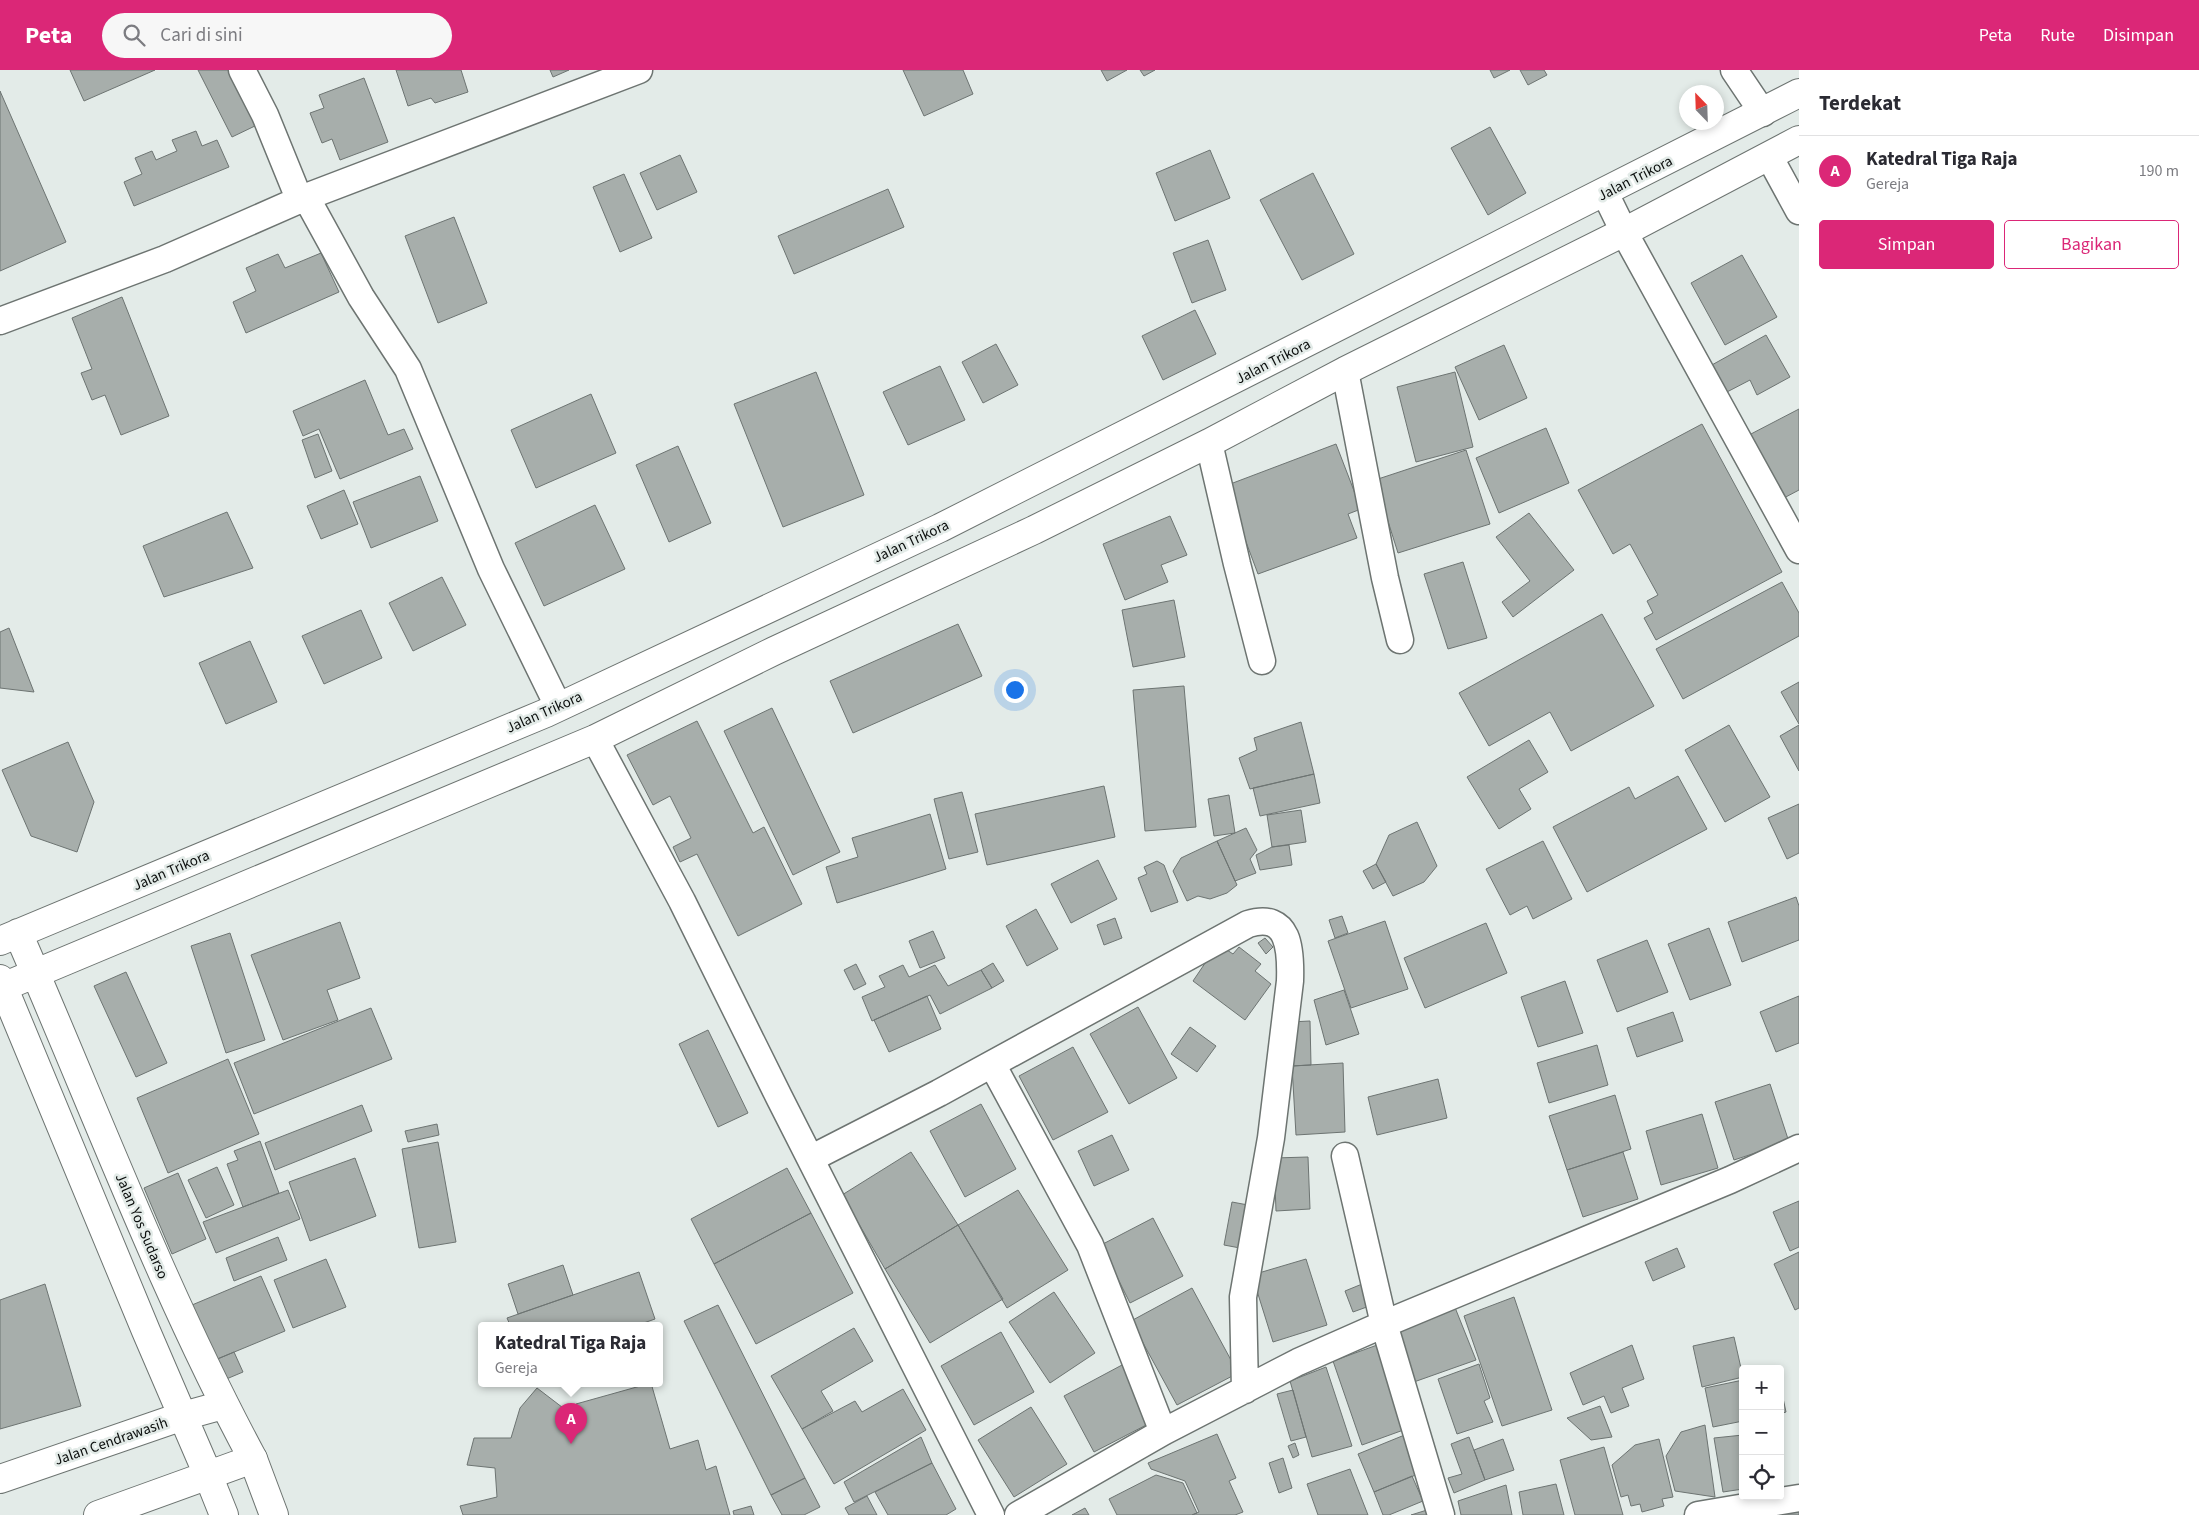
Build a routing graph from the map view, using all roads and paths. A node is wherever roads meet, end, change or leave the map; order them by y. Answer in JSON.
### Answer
{"nodes":[{"id":1,"x":242,"y":70,"type":"edge"},
{"id":2,"x":639,"y":70,"type":"edge"},
{"id":3,"x":1734,"y":70,"type":"edge"},
{"id":4,"x":1799,"y":93,"type":"edge"},
{"id":5,"x":1763,"y":113,"type":"junction"},
{"id":6,"x":1799,"y":140,"type":"edge"},
{"id":7,"x":1769,"y":156,"type":"junction"},
{"id":8,"x":1605,"y":193,"type":"junction"},
{"id":9,"x":303,"y":199,"type":"junction"},
{"id":10,"x":1799,"y":211,"type":"edge"},
{"id":11,"x":1624,"y":232,"type":"junction"},
{"id":12,"x":0,"y":321,"type":"edge"},
{"id":13,"x":1345,"y":371,"type":"junction"},
{"id":14,"x":1209,"y":443,"type":"junction"},
{"id":15,"x":1799,"y":550,"type":"edge"},
{"id":16,"x":1400,"y":640,"type":"dead end"},
{"id":17,"x":1262,"y":661,"type":"dead end"},
{"id":18,"x":558,"y":706,"type":"junction"},
{"id":19,"x":595,"y":739,"type":"junction"},
{"id":20,"x":6,"y":932,"type":"edge"},
{"id":21,"x":35,"y":974,"type":"junction"},
{"id":22,"x":1,"y":984,"type":"edge"},
{"id":23,"x":992,"y":1064,"type":"junction"},
{"id":24,"x":1799,"y":1148,"type":"edge"},
{"id":25,"x":1345,"y":1156,"type":"dead end"},
{"id":26,"x":812,"y":1158,"type":"junction"},
{"id":27,"x":1384,"y":1324,"type":"junction"},
{"id":28,"x":1245,"y":1390,"type":"junction"},
{"id":29,"x":224,"y":1405,"type":"junction"},
{"id":30,"x":182,"y":1416,"type":"junction"},
{"id":31,"x":1163,"y":1432,"type":"junction"},
{"id":32,"x":253,"y":1459,"type":"junction"},
{"id":33,"x":208,"y":1475,"type":"junction"},
{"id":34,"x":0,"y":1479,"type":"edge"},
{"id":35,"x":1799,"y":1498,"type":"edge"},
{"id":36,"x":98,"y":1515,"type":"edge"},
{"id":37,"x":224,"y":1515,"type":"edge"},
{"id":38,"x":274,"y":1515,"type":"edge"},
{"id":39,"x":991,"y":1515,"type":"edge"},
{"id":40,"x":1018,"y":1515,"type":"edge"},
{"id":41,"x":1441,"y":1515,"type":"edge"},
{"id":42,"x":1698,"y":1515,"type":"edge"}],
"edges":[{"from":1,"to":9,"type":"street"},
{"from":2,"to":9,"type":"street"},
{"from":3,"to":5,"type":"street"},
{"from":4,"to":5,"type":"main road","name":"Jalan Trikora"},
{"from":5,"to":8,"type":"main road","name":"Jalan Trikora"},
{"from":6,"to":7,"type":"main road"},
{"from":7,"to":10,"type":"street"},
{"from":7,"to":11,"type":"main road"},
{"from":8,"to":11,"type":"street"},
{"from":8,"to":18,"type":"main road","name":"Jalan Trikora"},
{"from":9,"to":12,"type":"street"},
{"from":9,"to":18,"type":"street"},
{"from":11,"to":13,"type":"main road"},
{"from":11,"to":15,"type":"street"},
{"from":13,"to":14,"type":"main road"},
{"from":13,"to":16,"type":"street"},
{"from":14,"to":17,"type":"street"},
{"from":14,"to":19,"type":"main road"},
{"from":18,"to":20,"type":"main road","name":"Jalan Trikora"},
{"from":19,"to":21,"type":"main road"},
{"from":19,"to":26,"type":"street"},
{"from":20,"to":21,"type":"main road","name":"Jalan Yos Sudarso"},
{"from":21,"to":22,"type":"main road"},
{"from":21,"to":29,"type":"main road","name":"Jalan Yos Sudarso"},
{"from":22,"to":30,"type":"main road"},
{"from":23,"to":26,"type":"street"},
{"from":23,"to":28,"type":"street"},
{"from":23,"to":31,"type":"street"},
{"from":24,"to":27,"type":"street"},
{"from":25,"to":27,"type":"street"},
{"from":26,"to":39,"type":"street"},
{"from":27,"to":28,"type":"street"},
{"from":27,"to":41,"type":"street"},
{"from":28,"to":31,"type":"street"},
{"from":29,"to":30,"type":"main road","name":"Jalan Cendrawasih"},
{"from":29,"to":32,"type":"main road","name":"Jalan Yos Sudarso"},
{"from":30,"to":33,"type":"main road"},
{"from":30,"to":34,"type":"main road","name":"Jalan Cendrawasih"},
{"from":31,"to":40,"type":"street"},
{"from":32,"to":33,"type":"main road"},
{"from":32,"to":38,"type":"main road","name":"Jalan Yos Sudarso"},
{"from":33,"to":36,"type":"main road"},
{"from":33,"to":37,"type":"main road"},
{"from":35,"to":42,"type":"street"}]}
